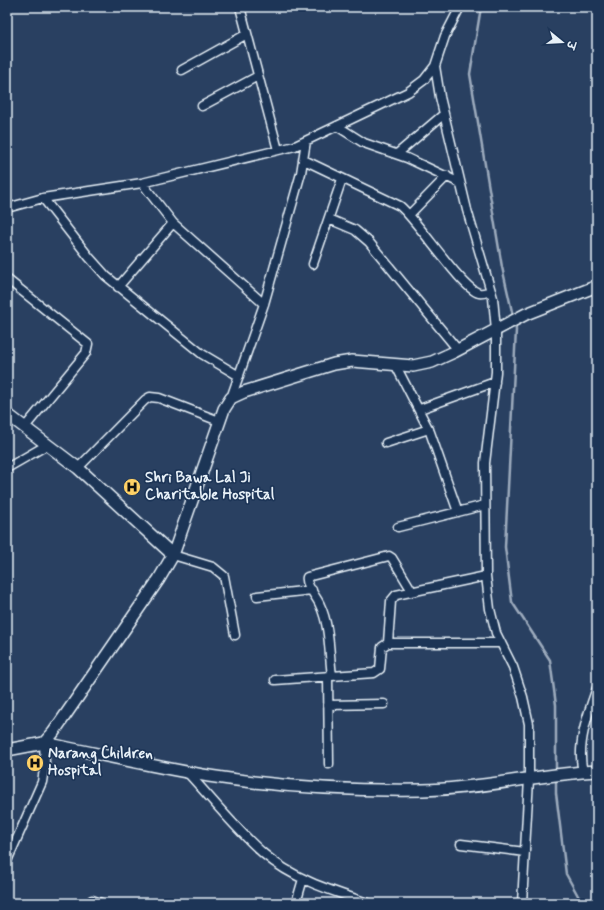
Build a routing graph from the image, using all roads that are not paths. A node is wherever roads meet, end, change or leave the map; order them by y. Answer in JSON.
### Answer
{"nodes":[{"id":1,"x":240,"y":7,"type":"edge"},
{"id":2,"x":460,"y":7,"type":"edge"},
{"id":3,"x":247,"y":34,"type":"junction"},
{"id":4,"x":435,"y":66,"type":"junction"},
{"id":5,"x":182,"y":70,"type":"dead end"},
{"id":6,"x":258,"y":76,"type":"junction"},
{"id":7,"x":202,"y":106,"type":"dead end"},
{"id":8,"x":444,"y":114,"type":"junction"},
{"id":9,"x":337,"y":126,"type":"junction"},
{"id":10,"x":306,"y":141,"type":"junction"},
{"id":11,"x":278,"y":150,"type":"junction"},
{"id":12,"x":397,"y":154,"type":"junction"},
{"id":13,"x":304,"y":160,"type":"junction"},
{"id":14,"x":447,"y":176,"type":"junction"},
{"id":15,"x":342,"y":179,"type":"junction"},
{"id":16,"x":142,"y":183,"type":"junction"},
{"id":17,"x":460,"y":183,"type":"junction"},
{"id":18,"x":43,"y":198,"type":"junction"},
{"id":19,"x":7,"y":208,"type":"edge"},
{"id":20,"x":410,"y":214,"type":"junction"},
{"id":21,"x":329,"y":218,"type":"junction"},
{"id":22,"x":173,"y":223,"type":"junction"},
{"id":23,"x":313,"y":264,"type":"dead end"},
{"id":24,"x":7,"y":279,"type":"edge"},
{"id":25,"x":597,"y":286,"type":"edge"},
{"id":26,"x":118,"y":287,"type":"junction"},
{"id":27,"x":491,"y":291,"type":"junction"},
{"id":28,"x":264,"y":304,"type":"junction"},
{"id":29,"x":500,"y":328,"type":"junction"},
{"id":30,"x":458,"y":350,"type":"junction"},
{"id":31,"x":396,"y":366,"type":"junction"},
{"id":32,"x":239,"y":376,"type":"junction"},
{"id":33,"x":495,"y":382,"type":"junction"},
{"id":34,"x":231,"y":398,"type":"junction"},
{"id":35,"x":420,"y":409,"type":"junction"},
{"id":36,"x":7,"y":414,"type":"edge"},
{"id":37,"x":219,"y":421,"type":"junction"},
{"id":38,"x":26,"y":427,"type":"junction"},
{"id":39,"x":429,"y":429,"type":"junction"},
{"id":40,"x":386,"y":443,"type":"dead end"},
{"id":41,"x":47,"y":445,"type":"junction"},
{"id":42,"x":7,"y":468,"type":"edge"},
{"id":43,"x":78,"y":468,"type":"junction"},
{"id":44,"x":485,"y":505,"type":"junction"},
{"id":45,"x":458,"y":512,"type":"junction"},
{"id":46,"x":398,"y":527,"type":"dead end"},
{"id":47,"x":172,"y":555,"type":"junction"},
{"id":48,"x":486,"y":576,"type":"junction"},
{"id":49,"x":312,"y":590,"type":"junction"},
{"id":50,"x":412,"y":591,"type":"junction"},
{"id":51,"x":257,"y":596,"type":"dead end"},
{"id":52,"x":235,"y":635,"type":"dead end"},
{"id":53,"x":388,"y":643,"type":"junction"},
{"id":54,"x":501,"y":643,"type":"junction"},
{"id":55,"x":330,"y":676,"type":"junction"},
{"id":56,"x":275,"y":680,"type":"dead end"},
{"id":57,"x":597,"y":688,"type":"edge"},
{"id":58,"x":384,"y":704,"type":"dead end"},
{"id":59,"x":328,"y":705,"type":"junction"},
{"id":60,"x":44,"y":743,"type":"junction"},
{"id":61,"x":7,"y":750,"type":"edge"},
{"id":62,"x":329,"y":764,"type":"dead end"},
{"id":63,"x":597,"y":770,"type":"edge"},
{"id":64,"x":187,"y":772,"type":"junction"},
{"id":65,"x":579,"y":772,"type":"junction"},
{"id":66,"x":529,"y":779,"type":"junction"},
{"id":67,"x":461,"y":844,"type":"dead end"},
{"id":68,"x":525,"y":852,"type":"junction"},
{"id":69,"x":7,"y":861,"type":"edge"},
{"id":70,"x":303,"y":879,"type":"junction"},
{"id":71,"x":92,"y":900,"type":"dead end"},
{"id":72,"x":101,"y":903,"type":"edge"},
{"id":73,"x":296,"y":903,"type":"edge"},
{"id":74,"x":368,"y":903,"type":"edge"},
{"id":75,"x":522,"y":903,"type":"edge"}],
"edges":[{"from":1,"to":3,"type":"street"},
{"from":2,"to":4,"type":"street"},
{"from":3,"to":5,"type":"street"},
{"from":3,"to":6,"type":"street"},
{"from":4,"to":8,"type":"street"},
{"from":4,"to":9,"type":"street"},
{"from":6,"to":7,"type":"street"},
{"from":6,"to":11,"type":"street"},
{"from":8,"to":12,"type":"street"},
{"from":8,"to":17,"type":"street"},
{"from":9,"to":10,"type":"street"},
{"from":9,"to":12,"type":"street"},
{"from":10,"to":11,"type":"street"},
{"from":10,"to":13,"type":"street"},
{"from":11,"to":16,"type":"street"},
{"from":12,"to":14,"type":"street"},
{"from":13,"to":15,"type":"street"},
{"from":13,"to":28,"type":"street"},
{"from":14,"to":17,"type":"street"},
{"from":14,"to":20,"type":"street"},
{"from":15,"to":20,"type":"street"},
{"from":15,"to":21,"type":"street"},
{"from":16,"to":18,"type":"street"},
{"from":16,"to":22,"type":"street"},
{"from":17,"to":27,"type":"street"},
{"from":18,"to":19,"type":"street"},
{"from":18,"to":26,"type":"street"},
{"from":20,"to":27,"type":"street"},
{"from":21,"to":23,"type":"street"},
{"from":21,"to":30,"type":"street"},
{"from":22,"to":26,"type":"street"},
{"from":22,"to":28,"type":"street"},
{"from":24,"to":38,"type":"street"},
{"from":25,"to":29,"type":"street"},
{"from":26,"to":32,"type":"street"},
{"from":27,"to":29,"type":"street"},
{"from":28,"to":32,"type":"street"},
{"from":29,"to":30,"type":"street"},
{"from":29,"to":33,"type":"street"},
{"from":30,"to":31,"type":"street"},
{"from":31,"to":34,"type":"street"},
{"from":31,"to":35,"type":"street"},
{"from":32,"to":34,"type":"street"},
{"from":33,"to":35,"type":"street"},
{"from":33,"to":44,"type":"street"},
{"from":34,"to":37,"type":"street"},
{"from":35,"to":39,"type":"street"},
{"from":36,"to":38,"type":"street"},
{"from":37,"to":43,"type":"street"},
{"from":37,"to":47,"type":"street"},
{"from":38,"to":41,"type":"street"},
{"from":39,"to":40,"type":"street"},
{"from":39,"to":45,"type":"street"},
{"from":41,"to":42,"type":"street"},
{"from":41,"to":43,"type":"street"},
{"from":43,"to":47,"type":"street"},
{"from":44,"to":45,"type":"street"},
{"from":44,"to":48,"type":"street"},
{"from":45,"to":46,"type":"street"},
{"from":47,"to":52,"type":"street"},
{"from":47,"to":60,"type":"street"},
{"from":48,"to":50,"type":"street"},
{"from":48,"to":54,"type":"street"},
{"from":49,"to":50,"type":"street"},
{"from":49,"to":51,"type":"street"},
{"from":49,"to":55,"type":"street"},
{"from":50,"to":53,"type":"street"},
{"from":53,"to":54,"type":"street"},
{"from":53,"to":55,"type":"street"},
{"from":54,"to":66,"type":"street"},
{"from":55,"to":56,"type":"street"},
{"from":55,"to":59,"type":"street"},
{"from":57,"to":65,"type":"street"},
{"from":58,"to":59,"type":"street"},
{"from":59,"to":62,"type":"street"},
{"from":60,"to":61,"type":"street"},
{"from":60,"to":64,"type":"street"},
{"from":60,"to":69,"type":"street"},
{"from":63,"to":65,"type":"street"},
{"from":64,"to":66,"type":"street"},
{"from":64,"to":70,"type":"street"},
{"from":65,"to":66,"type":"street"},
{"from":66,"to":68,"type":"street"},
{"from":67,"to":68,"type":"street"},
{"from":68,"to":75,"type":"street"},
{"from":70,"to":73,"type":"street"},
{"from":70,"to":74,"type":"street"},
{"from":71,"to":72,"type":"street"}]}
